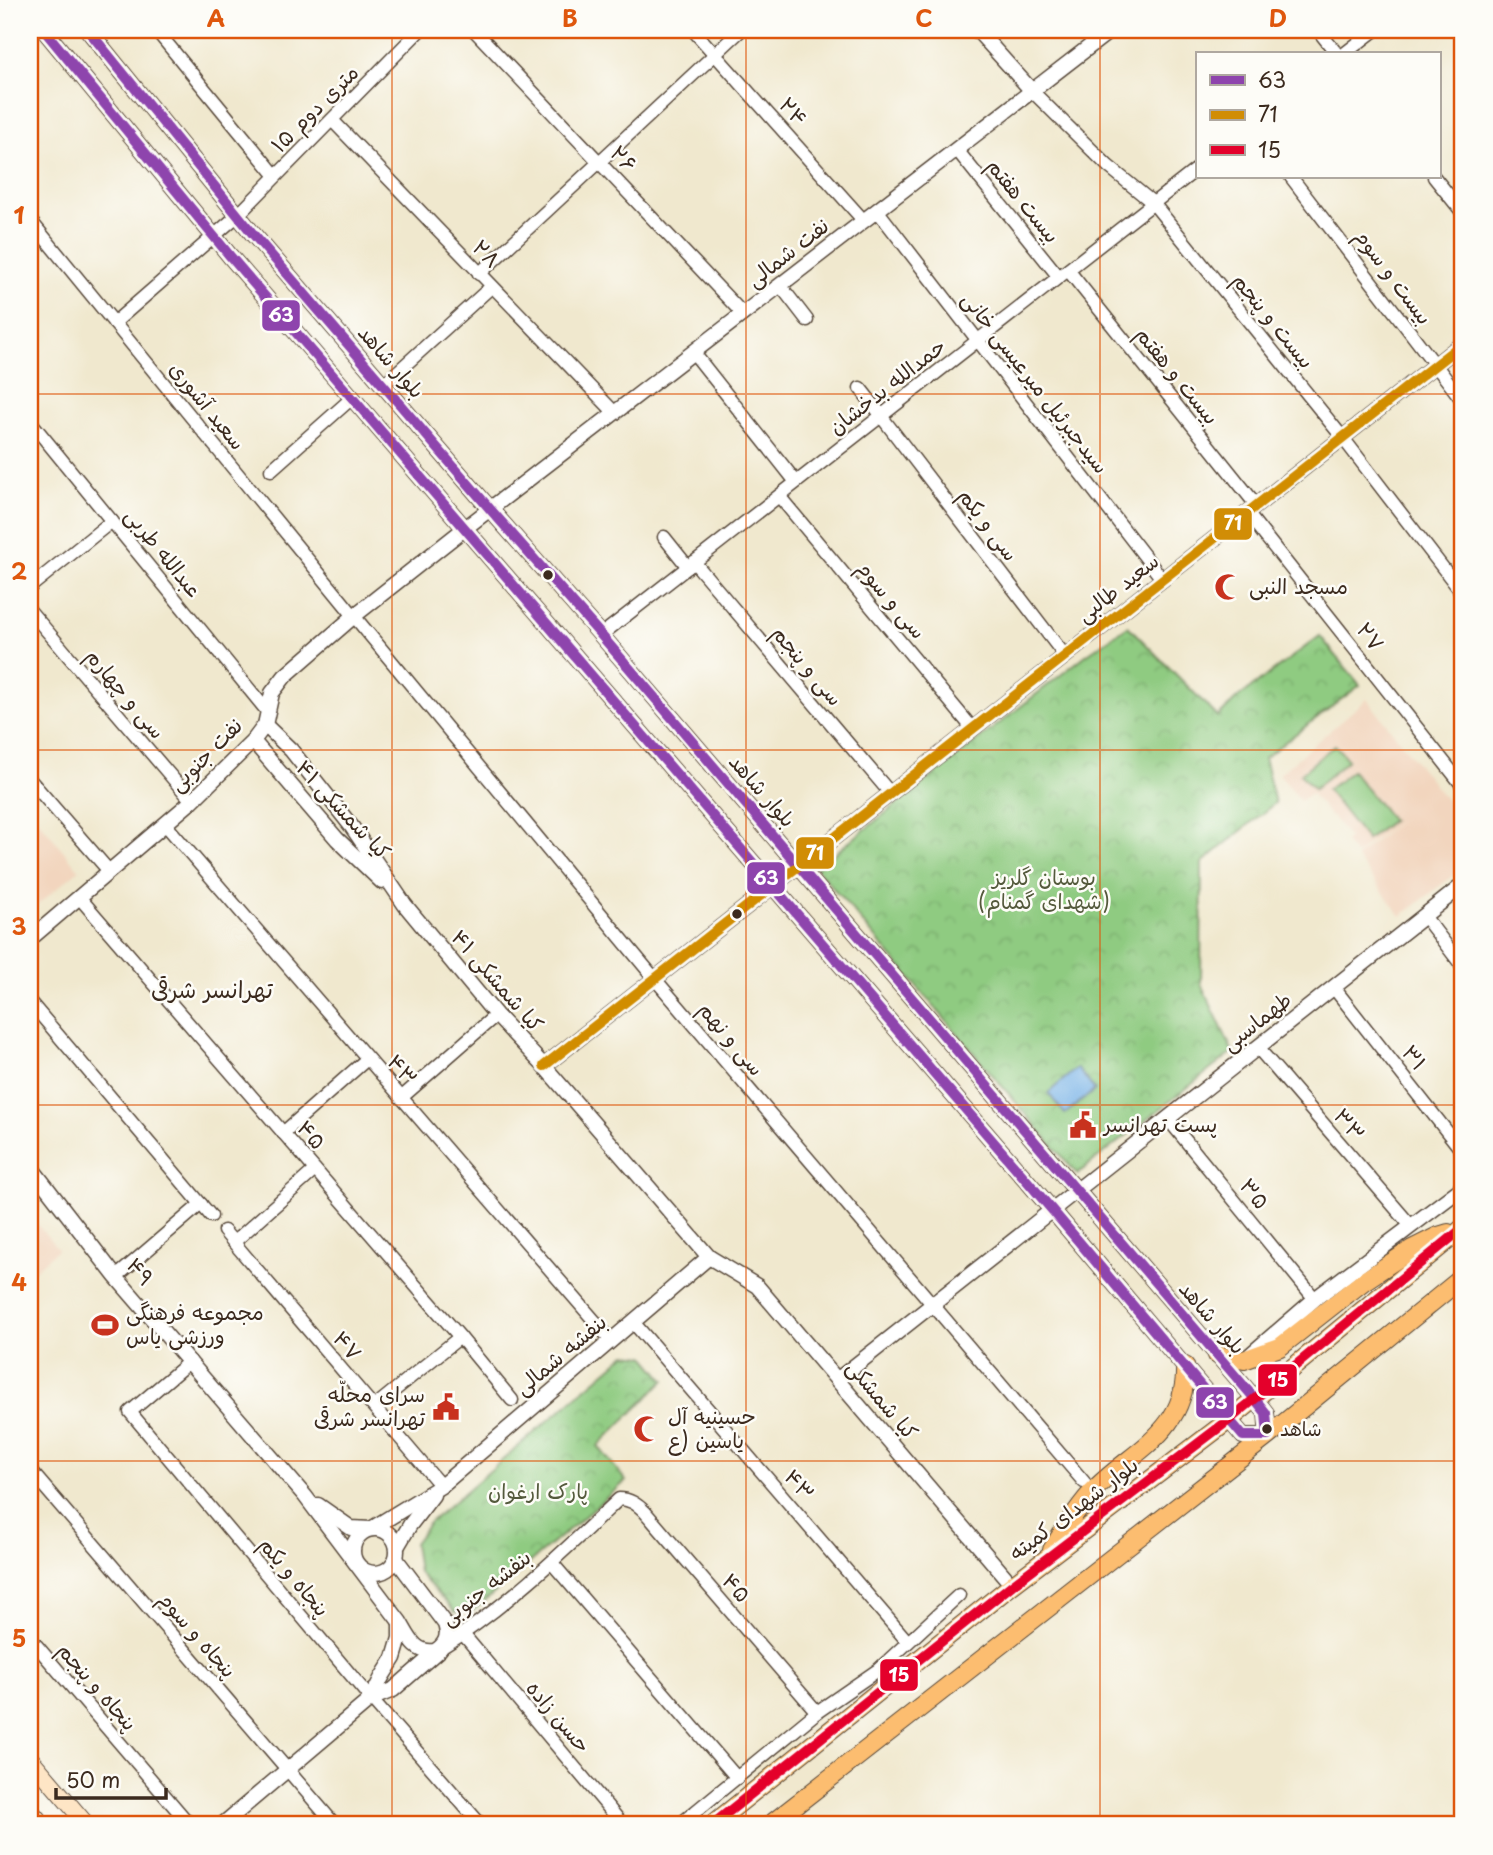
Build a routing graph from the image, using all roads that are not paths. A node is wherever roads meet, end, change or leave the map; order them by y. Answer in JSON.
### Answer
{"nodes":[{"id":1,"x":44,"y":30,"type":"edge"},
{"id":2,"x":88,"y":30,"type":"edge"},
{"id":3,"x":156,"y":30,"type":"edge"},
{"id":4,"x":419,"y":30,"type":"edge"},
{"id":5,"x":474,"y":30,"type":"edge"},
{"id":6,"x":693,"y":30,"type":"edge"},
{"id":7,"x":741,"y":30,"type":"edge"},
{"id":8,"x":977,"y":30,"type":"edge"},
{"id":9,"x":1111,"y":30,"type":"edge"},
{"id":10,"x":1318,"y":30,"type":"edge"},
{"id":11,"x":1375,"y":30,"type":"edge"},
{"id":12,"x":1335,"y":52,"type":"edge"},
{"id":13,"x":1347,"y":52,"type":"edge"},
{"id":14,"x":715,"y":54,"type":"junction"},
{"id":15,"x":1032,"y":91,"type":"junction"},
{"id":16,"x":332,"y":120,"type":"junction"},
{"id":17,"x":957,"y":150,"type":"junction"},
{"id":18,"x":599,"y":162,"type":"junction"},
{"id":19,"x":1196,"y":170,"type":"edge"},
{"id":20,"x":276,"y":176,"type":"junction"},
{"id":21,"x":1292,"y":178,"type":"edge"},
{"id":22,"x":1435,"y":178,"type":"edge"},
{"id":23,"x":1153,"y":203,"type":"junction"},
{"id":24,"x":877,"y":210,"type":"junction"},
{"id":25,"x":1463,"y":213,"type":"edge"},
{"id":26,"x":238,"y":215,"type":"junction"},
{"id":27,"x":30,"y":220,"type":"edge"},
{"id":28,"x":864,"y":221,"type":"junction"},
{"id":29,"x":214,"y":236,"type":"junction"},
{"id":30,"x":479,"y":274,"type":"junction"},
{"id":31,"x":1063,"y":274,"type":"junction"},
{"id":32,"x":780,"y":285,"type":"junction"},
{"id":33,"x":491,"y":286,"type":"junction"},
{"id":34,"x":743,"y":314,"type":"junction"},
{"id":35,"x":807,"y":320,"type":"dead end"},
{"id":36,"x":114,"y":323,"type":"junction"},
{"id":37,"x":978,"y":340,"type":"junction"},
{"id":38,"x":1463,"y":343,"type":"edge"},
{"id":39,"x":693,"y":352,"type":"junction"},
{"id":40,"x":1436,"y":365,"type":"junction"},
{"id":41,"x":383,"y":385,"type":"junction"},
{"id":42,"x":860,"y":388,"type":"dead end"},
{"id":43,"x":352,"y":398,"type":"junction"},
{"id":44,"x":1463,"y":401,"type":"edge"},
{"id":45,"x":615,"y":413,"type":"junction"},
{"id":46,"x":881,"y":416,"type":"junction"},
{"id":47,"x":30,"y":421,"type":"edge"},
{"id":48,"x":1343,"y":438,"type":"junction"},
{"id":49,"x":271,"y":470,"type":"dead end"},
{"id":50,"x":796,"y":482,"type":"junction"},
{"id":51,"x":779,"y":496,"type":"junction"},
{"id":52,"x":490,"y":509,"type":"junction"},
{"id":53,"x":1252,"y":510,"type":"junction"},
{"id":54,"x":112,"y":522,"type":"junction"},
{"id":55,"x":464,"y":529,"type":"junction"},
{"id":56,"x":664,"y":537,"type":"dead end"},
{"id":57,"x":691,"y":565,"type":"junction"},
{"id":58,"x":1163,"y":580,"type":"junction"},
{"id":59,"x":30,"y":587,"type":"edge"},
{"id":60,"x":1463,"y":594,"type":"edge"},
{"id":61,"x":30,"y":611,"type":"edge"},
{"id":62,"x":354,"y":616,"type":"junction"},
{"id":63,"x":601,"y":635,"type":"junction"},
{"id":64,"x":1065,"y":656,"type":"junction"},
{"id":65,"x":266,"y":718,"type":"junction"},
{"id":66,"x":973,"y":729,"type":"junction"},
{"id":67,"x":253,"y":741,"type":"junction"},
{"id":68,"x":30,"y":780,"type":"edge"},
{"id":69,"x":1463,"y":786,"type":"edge"},
{"id":70,"x":891,"y":794,"type":"junction"},
{"id":71,"x":192,"y":801,"type":"junction"},
{"id":72,"x":165,"y":824,"type":"junction"},
{"id":73,"x":799,"y":866,"type":"junction"},
{"id":74,"x":109,"y":872,"type":"junction"},
{"id":75,"x":772,"y":886,"type":"junction"},
{"id":76,"x":1463,"y":886,"type":"edge"},
{"id":77,"x":79,"y":897,"type":"junction"},
{"id":78,"x":405,"y":905,"type":"junction"},
{"id":79,"x":1424,"y":916,"type":"junction"},
{"id":80,"x":30,"y":939,"type":"edge"},
{"id":81,"x":1463,"y":967,"type":"edge"},
{"id":82,"x":655,"y":979,"type":"junction"},
{"id":83,"x":1334,"y":988,"type":"junction"},
{"id":84,"x":30,"y":1002,"type":"edge"},
{"id":85,"x":496,"y":1015,"type":"junction"},
{"id":86,"x":1258,"y":1048,"type":"junction"},
{"id":87,"x":368,"y":1059,"type":"junction"},
{"id":88,"x":544,"y":1066,"type":"junction"},
{"id":89,"x":401,"y":1098,"type":"junction"},
{"id":90,"x":1168,"y":1119,"type":"junction"},
{"id":91,"x":283,"y":1133,"type":"junction"},
{"id":92,"x":1463,"y":1152,"type":"edge"},
{"id":93,"x":30,"y":1166,"type":"edge"},
{"id":94,"x":315,"y":1170,"type":"junction"},
{"id":95,"x":1463,"y":1187,"type":"edge"},
{"id":96,"x":1076,"y":1192,"type":"junction"},
{"id":97,"x":201,"y":1204,"type":"junction"},
{"id":98,"x":1053,"y":1211,"type":"junction"},
{"id":99,"x":211,"y":1216,"type":"dead end"},
{"id":100,"x":1410,"y":1226,"type":"junction"},
{"id":101,"x":1462,"y":1229,"type":"edge"},
{"id":102,"x":224,"y":1231,"type":"dead end"},
{"id":103,"x":234,"y":1242,"type":"junction"},
{"id":104,"x":709,"y":1256,"type":"junction"},
{"id":105,"x":116,"y":1276,"type":"junction"},
{"id":106,"x":1463,"y":1277,"type":"edge"},
{"id":107,"x":1310,"y":1293,"type":"dead end"},
{"id":108,"x":933,"y":1305,"type":"junction"},
{"id":109,"x":633,"y":1322,"type":"junction"},
{"id":110,"x":460,"y":1336,"type":"junction"},
{"id":111,"x":611,"y":1340,"type":"junction"},
{"id":112,"x":1217,"y":1355,"type":"junction"},
{"id":113,"x":1244,"y":1360,"type":"junction"},
{"id":114,"x":190,"y":1362,"type":"junction"},
{"id":115,"x":1185,"y":1366,"type":"junction"},
{"id":116,"x":838,"y":1380,"type":"junction"},
{"id":117,"x":512,"y":1399,"type":"dead end"},
{"id":118,"x":1255,"y":1399,"type":"junction"},
{"id":119,"x":374,"y":1407,"type":"junction"},
{"id":120,"x":1229,"y":1420,"type":"junction"},
{"id":121,"x":1268,"y":1437,"type":"junction"},
{"id":122,"x":30,"y":1470,"type":"edge"},
{"id":123,"x":1084,"y":1482,"type":"dead end"},
{"id":124,"x":441,"y":1486,"type":"junction"},
{"id":125,"x":305,"y":1496,"type":"junction"},
{"id":126,"x":618,"y":1499,"type":"joint"},
{"id":127,"x":371,"y":1529,"type":"junction"},
{"id":128,"x":397,"y":1553,"type":"junction"},
{"id":129,"x":1047,"y":1558,"type":"junction"},
{"id":130,"x":552,"y":1563,"type":"junction"},
{"id":131,"x":358,"y":1566,"type":"junction"},
{"id":132,"x":1012,"y":1585,"type":"junction"},
{"id":133,"x":959,"y":1595,"type":"dead end"},
{"id":134,"x":400,"y":1622,"type":"junction"},
{"id":135,"x":463,"y":1634,"type":"junction"},
{"id":136,"x":30,"y":1638,"type":"edge"},
{"id":137,"x":908,"y":1642,"type":"junction"},
{"id":138,"x":441,"y":1648,"type":"junction"},
{"id":139,"x":371,"y":1699,"type":"junction"},
{"id":140,"x":817,"y":1713,"type":"junction"},
{"id":141,"x":30,"y":1758,"type":"edge"},
{"id":142,"x":287,"y":1770,"type":"junction"},
{"id":143,"x":737,"y":1778,"type":"junction"},
{"id":144,"x":30,"y":1810,"type":"edge"},
{"id":145,"x":43,"y":1825,"type":"edge"},
{"id":146,"x":87,"y":1825,"type":"edge"},
{"id":147,"x":190,"y":1825,"type":"edge"},
{"id":148,"x":222,"y":1825,"type":"edge"},
{"id":149,"x":335,"y":1825,"type":"edge"},
{"id":150,"x":481,"y":1825,"type":"edge"},
{"id":151,"x":623,"y":1825,"type":"edge"},
{"id":152,"x":679,"y":1825,"type":"edge"},
{"id":153,"x":712,"y":1825,"type":"edge"},
{"id":154,"x":771,"y":1825,"type":"edge"}],
"edges":[{"from":1,"to":29,"type":"main road"},
{"from":2,"to":26,"type":"main road","name":"بلوار شاهد"},
{"from":3,"to":20,"type":"street"},
{"from":4,"to":16,"type":"street","name":"۱۵ متری دوم"},
{"from":5,"to":18,"type":"street","name":"۲۶"},
{"from":6,"to":14,"type":"street","name":"۲۴"},
{"from":7,"to":14,"type":"street"},
{"from":8,"to":15,"type":"street"},
{"from":9,"to":15,"type":"street","name":"نفت شمالی"},
{"from":10,"to":12,"type":"street"},
{"from":11,"to":13,"type":"street"},
{"from":14,"to":18,"type":"street"},
{"from":14,"to":28,"type":"street","name":"۲۴"},
{"from":15,"to":17,"type":"street","name":"نفت شمالی"},
{"from":15,"to":23,"type":"street","name":"بیست و پنجم"},
{"from":16,"to":20,"type":"street","name":"۱۵ متری دوم"},
{"from":16,"to":30,"type":"street","name":"۲۸"},
{"from":17,"to":24,"type":"street","name":"نفت شمالی"},
{"from":17,"to":31,"type":"street","name":"بیست هفتم"},
{"from":18,"to":30,"type":"street"},
{"from":18,"to":34,"type":"street","name":"۲۶"},
{"from":19,"to":23,"type":"street","name":"حمدالله بدخشان"},
{"from":20,"to":26,"type":"street","name":"۱۵ متری دوم"},
{"from":21,"to":40,"type":"street","name":"بیست و سوم"},
{"from":22,"to":25,"type":"street"},
{"from":23,"to":31,"type":"street","name":"حمدالله بدخشان"},
{"from":23,"to":48,"type":"street","name":"بیست و پنجم"},
{"from":24,"to":28,"type":"street","name":"نفت شمالی"},
{"from":24,"to":37,"type":"street","name":"سیدجبرئیل میرعیسی خانی"},
{"from":26,"to":29,"type":"street","name":"۱۵ متری دوم"},
{"from":26,"to":41,"type":"main road","name":"بلوار شاهد"},
{"from":27,"to":36,"type":"street","name":"سعید آشوری"},
{"from":28,"to":32,"type":"street","name":"نفت شمالی"},
{"from":29,"to":36,"type":"street","name":"۱۵ متری دوم"},
{"from":29,"to":43,"type":"main road"},
{"from":30,"to":33,"type":"street","name":"۲۸"},
{"from":31,"to":37,"type":"street","name":"حمدالله بدخشان"},
{"from":31,"to":53,"type":"street","name":"بیست و هفتم"},
{"from":32,"to":34,"type":"street","name":"نفت شمالی"},
{"from":32,"to":35,"type":"street"},
{"from":33,"to":41,"type":"street"},
{"from":33,"to":45,"type":"street","name":"۲۸"},
{"from":34,"to":39,"type":"street","name":"نفت شمالی"},
{"from":36,"to":62,"type":"street","name":"سعید آشوری"},
{"from":37,"to":46,"type":"street","name":"حمدالله بدخشان"},
{"from":37,"to":58,"type":"street","name":"سیدجبرئیل میرعیسی خانی"},
{"from":38,"to":40,"type":"street","name":"سعید طالبی"},
{"from":39,"to":45,"type":"street","name":"نفت شمالی"},
{"from":39,"to":50,"type":"street"},
{"from":40,"to":44,"type":"street","name":"بیست و سوم"},
{"from":40,"to":48,"type":"street","name":"سعید طالبی"},
{"from":41,"to":52,"type":"main road","name":"بلوار شاهد"},
{"from":42,"to":46,"type":"street","name":"سی و یکم"},
{"from":43,"to":49,"type":"street"},
{"from":43,"to":55,"type":"main road"},
{"from":45,"to":52,"type":"street","name":"نفت شمالی"},
{"from":46,"to":50,"type":"street","name":"حمدالله بدخشان"},
{"from":46,"to":64,"type":"street","name":"سی و یکم"},
{"from":47,"to":54,"type":"street","name":"عبدالله طربی"},
{"from":48,"to":53,"type":"street","name":"سعید طالبی"},
{"from":48,"to":60,"type":"street","name":"بیست و پنجم"},
{"from":50,"to":51,"type":"street","name":"حمدالله بدخشان"},
{"from":51,"to":57,"type":"street","name":"حمدالله بدخشان"},
{"from":51,"to":66,"type":"street","name":"سی و سوم"},
{"from":52,"to":55,"type":"street","name":"نفت جنوبی"},
{"from":52,"to":63,"type":"main road","name":"بلوار شاهد"},
{"from":53,"to":58,"type":"street","name":"سعید طالبی"},
{"from":53,"to":69,"type":"street","name":"۲۷"},
{"from":54,"to":59,"type":"street"},
{"from":54,"to":65,"type":"street","name":"عبدالله طربی"},
{"from":55,"to":62,"type":"street","name":"نفت جنوبی"},
{"from":55,"to":75,"type":"main road"},
{"from":56,"to":57,"type":"street","name":"سی و پنجم"},
{"from":57,"to":63,"type":"street","name":"حمدالله بدخشان"},
{"from":57,"to":70,"type":"street","name":"سی و پنجم"},
{"from":58,"to":64,"type":"street","name":"سعید طالبی"},
{"from":61,"to":71,"type":"street","name":"سی و چهارم"},
{"from":62,"to":65,"type":"street","name":"نفت جنوبی"},
{"from":62,"to":82,"type":"street","name":"سی و نهم"},
{"from":63,"to":73,"type":"main road","name":"بلوار شاهد"},
{"from":64,"to":66,"type":"street","name":"سعید طالبی"},
{"from":65,"to":67,"type":"street","name":"نفت جنوبی"},
{"from":65,"to":78,"type":"street","name":"۴۱ کیا شمشکی"},
{"from":66,"to":70,"type":"street","name":"سعید طالبی"},
{"from":67,"to":71,"type":"street","name":"نفت جنوبی"},
{"from":67,"to":78,"type":"street","name":"کیا شمشکی ۴۱"},
{"from":68,"to":74,"type":"street"},
{"from":70,"to":73,"type":"street","name":"سعید طالبی"},
{"from":71,"to":72,"type":"street","name":"نفت جنوبی"},
{"from":72,"to":74,"type":"street","name":"نفت جنوبی"},
{"from":72,"to":87,"type":"street","name":"۴۳"},
{"from":73,"to":75,"type":"street","name":"سعید طالبی"},
{"from":73,"to":96,"type":"main road","name":"بلوار شاهد"},
{"from":74,"to":77,"type":"street","name":"نفت جنوبی"},
{"from":75,"to":82,"type":"street","name":"سعید طالبی"},
{"from":75,"to":98,"type":"main road"},
{"from":76,"to":79,"type":"street","name":"طهماسبی"},
{"from":77,"to":80,"type":"street","name":"نفت جنوبی"},
{"from":77,"to":91,"type":"street","name":"۴۵"},
{"from":78,"to":85,"type":"street","name":"۴۱ کیا شمشکی"},
{"from":79,"to":81,"type":"street"},
{"from":79,"to":83,"type":"street","name":"طهماسبی"},
{"from":82,"to":88,"type":"street","name":"سعید طالبی"},
{"from":82,"to":108,"type":"street","name":"سی و نهم"},
{"from":83,"to":86,"type":"street","name":"طهماسبی"},
{"from":83,"to":92,"type":"street","name":"۳۱"},
{"from":84,"to":97,"type":"street"},
{"from":85,"to":88,"type":"street","name":"۴۱ کیا شمشکی"},
{"from":85,"to":89,"type":"street"},
{"from":86,"to":90,"type":"street","name":"طهماسبی"},
{"from":86,"to":100,"type":"street","name":"۳۳"},
{"from":87,"to":89,"type":"street","name":"۴۳"},
{"from":87,"to":91,"type":"street"},
{"from":88,"to":104,"type":"street","name":"۴۱ کیا شمشکی"},
{"from":89,"to":111,"type":"street","name":"۴۳"},
{"from":90,"to":96,"type":"street","name":"طهماسبی"},
{"from":90,"to":107,"type":"street","name":"۳۵"},
{"from":91,"to":94,"type":"street","name":"۴۵"},
{"from":93,"to":105,"type":"street","name":"۴۹"},
{"from":94,"to":103,"type":"street"},
{"from":94,"to":110,"type":"street","name":"۴۵"},
{"from":95,"to":100,"type":"street"},
{"from":96,"to":98,"type":"street","name":"طهماسبی"},
{"from":96,"to":112,"type":"main road","name":"بلوار شاهد"},
{"from":97,"to":99,"type":"street"},
{"from":97,"to":105,"type":"street"},
{"from":98,"to":108,"type":"street"},
{"from":98,"to":115,"type":"main road"},
{"from":100,"to":113,"type":"street"},
{"from":101,"to":113,"type":"main road"},
{"from":101,"to":118,"type":"main road","name":"بلوار شهدای کمیته"},
{"from":102,"to":103,"type":"street","name":"۴۷"},
{"from":103,"to":119,"type":"street","name":"۴۷"},
{"from":104,"to":109,"type":"street","name":"بنفشه شمالی"},
{"from":104,"to":116,"type":"street","name":"کیا شمشکی"},
{"from":105,"to":114,"type":"street","name":"۴۹"},
{"from":106,"to":121,"type":"main road"},
{"from":108,"to":116,"type":"street"},
{"from":108,"to":123,"type":"street","name":"سی و نهم"},
{"from":109,"to":111,"type":"street","name":"بنفشه شمالی"},
{"from":109,"to":137,"type":"street","name":"۴۳"},
{"from":110,"to":117,"type":"street","name":"۴۵"},
{"from":110,"to":119,"type":"street"},
{"from":111,"to":124,"type":"street","name":"بنفشه شمالی"},
{"from":112,"to":113,"type":"main road"},
{"from":112,"to":118,"type":"main road","name":"بلوار شاهد"},
{"from":114,"to":125,"type":"street","name":"۴۹"},
{"from":114,"to":139,"type":"street","name":"پنجاه و یکم"},
{"from":115,"to":120,"type":"main road"},
{"from":115,"to":129,"type":"main road"},
{"from":116,"to":132,"type":"street","name":"کیا شمشکی"},
{"from":118,"to":120,"type":"main road","name":"بلوار شهدای کمیته"},
{"from":118,"to":121,"type":"main road","name":"بلوار شاهد"},
{"from":119,"to":124,"type":"street","name":"۴۷"},
{"from":120,"to":121,"type":"main road"},
{"from":120,"to":129,"type":"main road","name":"بلوار شهدای کمیته"},
{"from":121,"to":154,"type":"main road"},
{"from":122,"to":142,"type":"street","name":"پنجاه و سوم"},
{"from":124,"to":127,"type":"street","name":"بنفشه شمالی"},
{"from":124,"to":128,"type":"street","name":"بنفشه شمالی"},
{"from":125,"to":127,"type":"street"},
{"from":125,"to":131,"type":"street"},
{"from":126,"to":130,"type":"street","name":"بنفشه جنوبی"},
{"from":126,"to":140,"type":"street","name":"۴۵"},
{"from":127,"to":128,"type":"street"},
{"from":127,"to":131,"type":"street"},
{"from":128,"to":131,"type":"street"},
{"from":128,"to":138,"type":"street"},
{"from":129,"to":132,"type":"main road","name":"بلوار شهدای کمیته"},
{"from":130,"to":135,"type":"street","name":"بنفشه جنوبی"},
{"from":130,"to":143,"type":"street"},
{"from":131,"to":134,"type":"street"},
{"from":132,"to":153,"type":"main road","name":"بلوار شهدای کمیته"},
{"from":133,"to":137,"type":"street"},
{"from":134,"to":138,"type":"street"},
{"from":134,"to":139,"type":"street","name":"بنفشه جنوبی"},
{"from":135,"to":138,"type":"street","name":"بنفشه جنوبی"},
{"from":135,"to":151,"type":"street","name":"حسن زاده"},
{"from":136,"to":147,"type":"street","name":"پنجاه و پنجم"},
{"from":137,"to":140,"type":"street"},
{"from":138,"to":139,"type":"street","name":"بنفشه جنوبی"},
{"from":139,"to":142,"type":"street","name":"بنفشه جنوبی"},
{"from":139,"to":150,"type":"street","name":"پنجاه و یکم"},
{"from":140,"to":143,"type":"street"},
{"from":141,"to":146,"type":"main road"},
{"from":142,"to":148,"type":"street","name":"بنفشه جنوبی"},
{"from":142,"to":149,"type":"street","name":"پنجاه و سوم"},
{"from":143,"to":152,"type":"street"},
{"from":144,"to":145,"type":"main road"}]}
